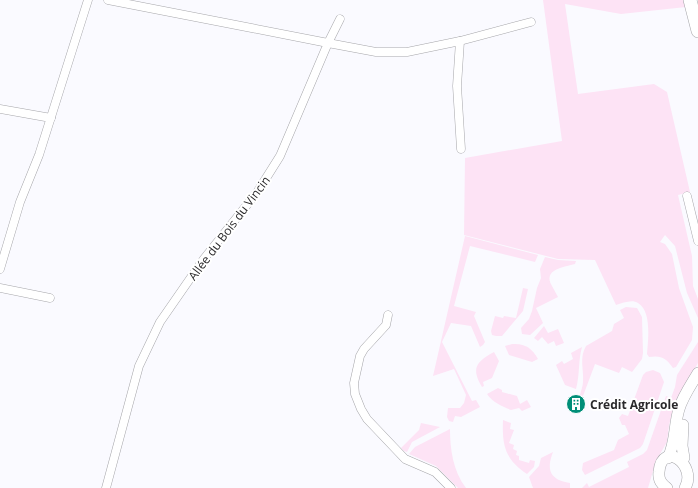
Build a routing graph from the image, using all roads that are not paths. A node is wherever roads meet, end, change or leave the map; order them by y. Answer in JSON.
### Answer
{"nodes":[{"id":1,"x":88,"y":0,"type":"edge"},
{"id":2,"x":108,"y":0,"type":"edge"},
{"id":3,"x":690,"y":0,"type":"edge"},
{"id":4,"x":340,"y":19,"type":"dead end"},
{"id":5,"x":531,"y":22,"type":"dead end"},
{"id":6,"x":698,"y":31,"type":"edge"},
{"id":7,"x":460,"y":41,"type":"junction"},
{"id":8,"x":328,"y":43,"type":"junction"},
{"id":9,"x":0,"y":109,"type":"edge"},
{"id":10,"x":51,"y":118,"type":"junction"},
{"id":11,"x":461,"y":149,"type":"dead end"},
{"id":12,"x":687,"y":196,"type":"dead end"},
{"id":13,"x":698,"y":241,"type":"edge"},
{"id":14,"x":0,"y":269,"type":"edge"},
{"id":15,"x":0,"y":288,"type":"edge"},
{"id":16,"x":50,"y":298,"type":"dead end"},
{"id":17,"x":388,"y":315,"type":"dead end"},
{"id":18,"x":698,"y":373,"type":"edge"},
{"id":19,"x":698,"y":386,"type":"edge"},
{"id":20,"x":668,"y":458,"type":"junction"},
{"id":21,"x":691,"y":462,"type":"edge"},
{"id":22,"x":658,"y":475,"type":"junction"},
{"id":23,"x":691,"y":483,"type":"edge"},
{"id":24,"x":106,"y":488,"type":"edge"},
{"id":25,"x":451,"y":488,"type":"edge"},
{"id":26,"x":654,"y":488,"type":"edge"},
{"id":27,"x":667,"y":488,"type":"edge"}],
"edges":[{"from":1,"to":10,"type":"street"},
{"from":2,"to":8,"type":"street"},
{"from":3,"to":6,"type":"highway"},
{"from":4,"to":8,"type":"street","name":"Allée du Bois du Vincin"},
{"from":5,"to":7,"type":"street"},
{"from":7,"to":8,"type":"street"},
{"from":7,"to":11,"type":"street"},
{"from":8,"to":24,"type":"street","name":"Allée du Bois du Vincin"},
{"from":9,"to":10,"type":"street"},
{"from":10,"to":14,"type":"street"},
{"from":12,"to":13,"type":"street"},
{"from":15,"to":16,"type":"street"},
{"from":17,"to":25,"type":"street"},
{"from":18,"to":20,"type":"main road"},
{"from":19,"to":21,"type":"main road"},
{"from":20,"to":21,"type":"main road"},
{"from":20,"to":22,"type":"main road"},
{"from":21,"to":23,"type":"main road"},
{"from":22,"to":26,"type":"main road"},
{"from":22,"to":27,"type":"main road"}]}
